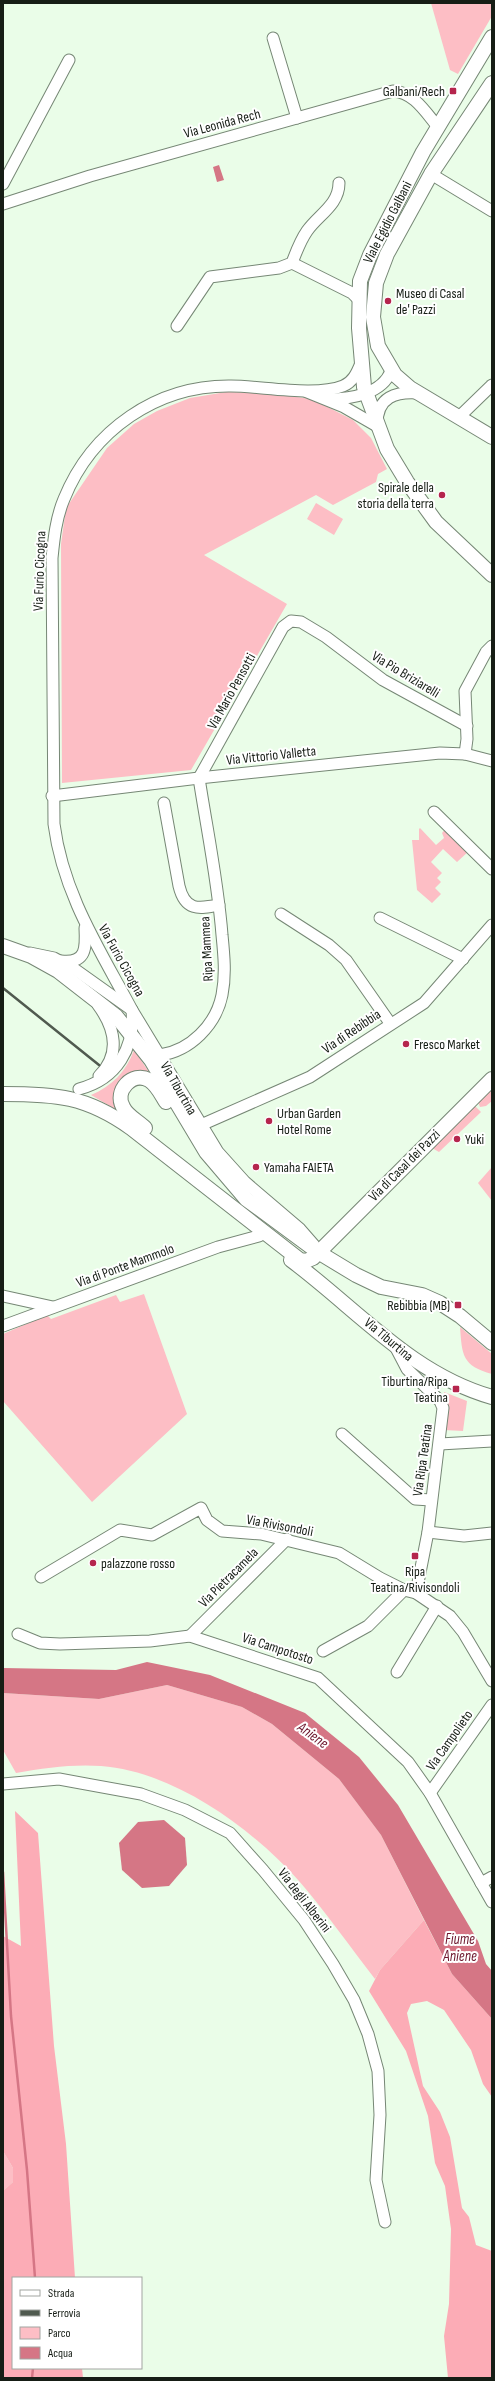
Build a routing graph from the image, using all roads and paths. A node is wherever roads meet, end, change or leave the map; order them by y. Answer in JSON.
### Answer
{"nodes":[{"id":1,"x":492,"y":37,"type":"edge"},
{"id":2,"x":273,"y":38,"type":"dead end"},
{"id":3,"x":69,"y":60,"type":"dead end"},
{"id":4,"x":492,"y":83,"type":"edge"},
{"id":5,"x":297,"y":118,"type":"junction"},
{"id":6,"x":438,"y":127,"type":"junction"},
{"id":7,"x":431,"y":174,"type":"junction"},
{"id":8,"x":339,"y":183,"type":"dead end"},
{"id":9,"x":3,"y":184,"type":"edge"},
{"id":10,"x":3,"y":204,"type":"edge"},
{"id":11,"x":492,"y":211,"type":"edge"},
{"id":12,"x":292,"y":263,"type":"junction"},
{"id":13,"x":359,"y":300,"type":"junction"},
{"id":14,"x":177,"y":326,"type":"dead end"},
{"id":15,"x":360,"y":363,"type":"junction"},
{"id":16,"x":391,"y":371,"type":"junction"},
{"id":17,"x":380,"y":385,"type":"junction"},
{"id":18,"x":492,"y":385,"type":"edge"},
{"id":19,"x":300,"y":390,"type":"junction"},
{"id":20,"x":366,"y":393,"type":"junction"},
{"id":21,"x":419,"y":393,"type":"junction"},
{"id":22,"x":326,"y":399,"type":"junction"},
{"id":23,"x":459,"y":417,"type":"junction"},
{"id":24,"x":377,"y":426,"type":"junction"},
{"id":25,"x":492,"y":437,"type":"edge"},
{"id":26,"x":492,"y":575,"type":"edge"},
{"id":27,"x":291,"y":621,"type":"joint"},
{"id":28,"x":492,"y":646,"type":"edge"},
{"id":29,"x":467,"y":726,"type":"junction"},
{"id":30,"x":465,"y":754,"type":"junction"},
{"id":31,"x":492,"y":761,"type":"edge"},
{"id":32,"x":199,"y":778,"type":"junction"},
{"id":33,"x":52,"y":796,"type":"junction"},
{"id":34,"x":164,"y":803,"type":"dead end"},
{"id":35,"x":434,"y":812,"type":"dead end"},
{"id":36,"x":492,"y":869,"type":"edge"},
{"id":37,"x":219,"y":905,"type":"junction"},
{"id":38,"x":281,"y":914,"type":"dead end"},
{"id":39,"x":380,"y":918,"type":"dead end"},
{"id":40,"x":85,"y":925,"type":"junction"},
{"id":41,"x":492,"y":925,"type":"edge"},
{"id":42,"x":4,"y":947,"type":"edge"},
{"id":43,"x":22,"y":952,"type":"junction"},
{"id":44,"x":463,"y":959,"type":"junction"},
{"id":45,"x":61,"y":961,"type":"junction"},
{"id":46,"x":90,"y":994,"type":"junction"},
{"id":47,"x":132,"y":1010,"type":"junction"},
{"id":48,"x":390,"y":1023,"type":"junction"},
{"id":49,"x":132,"y":1034,"type":"junction"},
{"id":50,"x":160,"y":1055,"type":"junction"},
{"id":51,"x":492,"y":1079,"type":"edge"},
{"id":52,"x":79,"y":1089,"type":"junction"},
{"id":53,"x":3,"y":1094,"type":"edge"},
{"id":54,"x":49,"y":1094,"type":"junction"},
{"id":55,"x":201,"y":1125,"type":"junction"},
{"id":56,"x":206,"y":1152,"type":"junction"},
{"id":57,"x":211,"y":1192,"type":"junction"},
{"id":58,"x":242,"y":1216,"type":"junction"},
{"id":59,"x":259,"y":1236,"type":"junction"},
{"id":60,"x":318,"y":1252,"type":"junction"},
{"id":61,"x":3,"y":1296,"type":"edge"},
{"id":62,"x":53,"y":1307,"type":"junction"},
{"id":63,"x":3,"y":1326,"type":"edge"},
{"id":64,"x":492,"y":1343,"type":"edge"},
{"id":65,"x":396,"y":1348,"type":"junction"},
{"id":66,"x":492,"y":1397,"type":"edge"},
{"id":67,"x":342,"y":1434,"type":"dead end"},
{"id":68,"x":492,"y":1441,"type":"edge"},
{"id":69,"x":440,"y":1444,"type":"junction"},
{"id":70,"x":431,"y":1500,"type":"junction"},
{"id":71,"x":428,"y":1532,"type":"junction"},
{"id":72,"x":492,"y":1533,"type":"edge"},
{"id":73,"x":287,"y":1539,"type":"junction"},
{"id":74,"x":41,"y":1577,"type":"dead end"},
{"id":75,"x":404,"y":1590,"type":"junction"},
{"id":76,"x":416,"y":1593,"type":"junction"},
{"id":77,"x":437,"y":1606,"type":"junction"},
{"id":78,"x":18,"y":1634,"type":"dead end"},
{"id":79,"x":190,"y":1636,"type":"junction"},
{"id":80,"x":323,"y":1651,"type":"dead end"},
{"id":81,"x":397,"y":1672,"type":"dead end"},
{"id":82,"x":492,"y":1681,"type":"edge"},
{"id":83,"x":492,"y":1705,"type":"edge"},
{"id":84,"x":3,"y":1784,"type":"edge"},
{"id":85,"x":430,"y":1793,"type":"junction"},
{"id":86,"x":492,"y":1877,"type":"edge"},
{"id":87,"x":481,"y":1883,"type":"junction"},
{"id":88,"x":492,"y":1902,"type":"edge"},
{"id":89,"x":385,"y":2222,"type":"dead end"}],
"edges":[{"from":1,"to":6,"type":"main road","name":"Viale Egidio Galbani"},
{"from":2,"to":5,"type":"street"},
{"from":3,"to":9,"type":"street"},
{"from":4,"to":7,"type":"main road","name":"Viale Egidio Galbani"},
{"from":5,"to":6,"type":"street","name":"Via Leonida Rech"},
{"from":5,"to":10,"type":"street","name":"Via Leonida Rech"},
{"from":6,"to":13,"type":"main road","name":"Viale Egidio Galbani"},
{"from":7,"to":11,"type":"street"},
{"from":7,"to":16,"type":"main road","name":"Viale Egidio Galbani"},
{"from":8,"to":12,"type":"street"},
{"from":12,"to":13,"type":"street"},
{"from":12,"to":14,"type":"street"},
{"from":13,"to":15,"type":"main road","name":"Viale Egidio Galbani"},
{"from":15,"to":17,"type":"street"},
{"from":15,"to":19,"type":"street","name":"Via Furio Cicogna"},
{"from":15,"to":20,"type":"main road","name":"Viale Egidio Galbani"},
{"from":16,"to":17,"type":"street"},
{"from":16,"to":21,"type":"main road","name":"Viale Egidio Galbani"},
{"from":17,"to":20,"type":"street"},
{"from":18,"to":23,"type":"street"},
{"from":19,"to":22,"type":"street","name":"Via Furio Cicogna"},
{"from":19,"to":33,"type":"street","name":"Via Furio Cicogna"},
{"from":20,"to":22,"type":"street","name":"Via Furio Cicogna"},
{"from":20,"to":24,"type":"main road","name":"Viale Egidio Galbani"},
{"from":21,"to":23,"type":"main road","name":"Viale Egidio Galbani"},
{"from":21,"to":24,"type":"street"},
{"from":22,"to":24,"type":"street","name":"Via Furio Cicogna"},
{"from":23,"to":25,"type":"main road","name":"Viale Egidio Galbani"},
{"from":24,"to":26,"type":"main road","name":"Viale Egidio Galbani"},
{"from":27,"to":29,"type":"street","name":"Via Pio Briziarelli"},
{"from":27,"to":32,"type":"street","name":"Via Mario Pensotti"},
{"from":28,"to":29,"type":"street"},
{"from":29,"to":30,"type":"street"},
{"from":30,"to":31,"type":"street","name":"Via Vittorio Valletta"},
{"from":30,"to":32,"type":"street","name":"Via Vittorio Valletta"},
{"from":32,"to":33,"type":"street","name":"Via Vittorio Valletta"},
{"from":32,"to":37,"type":"street","name":"Ripa Mammea"},
{"from":33,"to":40,"type":"street","name":"Via Furio Cicogna"},
{"from":34,"to":37,"type":"street","name":"Ripa Mammea"},
{"from":35,"to":36,"type":"street"},
{"from":37,"to":50,"type":"street","name":"Ripa Mammea"},
{"from":38,"to":48,"type":"street"},
{"from":39,"to":44,"type":"street"},
{"from":40,"to":45,"type":"street","name":"Via Furio Cicogna"},
{"from":40,"to":47,"type":"street","name":"Via Furio Cicogna"},
{"from":41,"to":44,"type":"street","name":"Via di Rebibbia"},
{"from":42,"to":43,"type":"main road","name":"Via Tiburtina"},
{"from":43,"to":45,"type":"street","name":"Via Tiburtina"},
{"from":43,"to":46,"type":"main road","name":"Via Tiburtina"},
{"from":44,"to":48,"type":"street","name":"Via di Rebibbia"},
{"from":45,"to":47,"type":"street","name":"Via Tiburtina"},
{"from":46,"to":49,"type":"main road","name":"Via Tiburtina"},
{"from":46,"to":52,"type":"street"},
{"from":47,"to":49,"type":"street"},
{"from":47,"to":50,"type":"street","name":"Via Tiburtina"},
{"from":48,"to":55,"type":"street","name":"Via di Rebibbia"},
{"from":49,"to":52,"type":"street"},
{"from":49,"to":56,"type":"main road","name":"Via Tiburtina"},
{"from":50,"to":55,"type":"street","name":"Via Tiburtina"},
{"from":51,"to":60,"type":"main road","name":"Via di Casal dei Pazzi"},
{"from":52,"to":54,"type":"street"},
{"from":53,"to":54,"type":"main road","name":"Via Tiburtina"},
{"from":54,"to":57,"type":"main road","name":"Via Tiburtina"},
{"from":55,"to":60,"type":"street","name":"Via Tiburtina"},
{"from":56,"to":57,"type":"main road"},
{"from":56,"to":60,"type":"main road","name":"Via Tiburtina"},
{"from":57,"to":58,"type":"main road","name":"Via Tiburtina"},
{"from":58,"to":59,"type":"main road","name":"Via Tiburtina"},
{"from":58,"to":60,"type":"main road","name":"Via Tiburtina"},
{"from":59,"to":62,"type":"street","name":"Via di Ponte Mammolo"},
{"from":59,"to":65,"type":"main road","name":"Via Tiburtina"},
{"from":60,"to":64,"type":"main road","name":"Via Tiburtina"},
{"from":61,"to":62,"type":"street"},
{"from":62,"to":63,"type":"street","name":"Via di Ponte Mammolo"},
{"from":65,"to":66,"type":"main road","name":"Via Tiburtina"},
{"from":65,"to":69,"type":"street","name":"Via Ripa Teatina"},
{"from":67,"to":70,"type":"street"},
{"from":68,"to":69,"type":"street"},
{"from":69,"to":70,"type":"street","name":"Via Ripa Teatina"},
{"from":70,"to":71,"type":"street","name":"Via Ripa Teatina"},
{"from":71,"to":72,"type":"street"},
{"from":71,"to":76,"type":"street","name":"Via Ripa Teatina"},
{"from":73,"to":74,"type":"street","name":"Via Rivisondoli"},
{"from":73,"to":75,"type":"street","name":"Via Rivisondoli"},
{"from":73,"to":79,"type":"street","name":"Via Pietracamela"},
{"from":75,"to":76,"type":"street","name":"Via Rivisondoli"},
{"from":75,"to":80,"type":"street"},
{"from":76,"to":77,"type":"street","name":"Via Rivisondoli"},
{"from":77,"to":81,"type":"street"},
{"from":77,"to":82,"type":"street","name":"Via Rivisondoli"},
{"from":78,"to":79,"type":"street","name":"Via Campotosto"},
{"from":79,"to":85,"type":"street","name":"Via Campotosto"},
{"from":83,"to":85,"type":"street","name":"Via Campolieto"},
{"from":84,"to":89,"type":"street","name":"Via degli Alberini"},
{"from":85,"to":87,"type":"street","name":"Via Campotosto"},
{"from":86,"to":87,"type":"street"},
{"from":87,"to":88,"type":"street","name":"Via Campotosto"}]}
